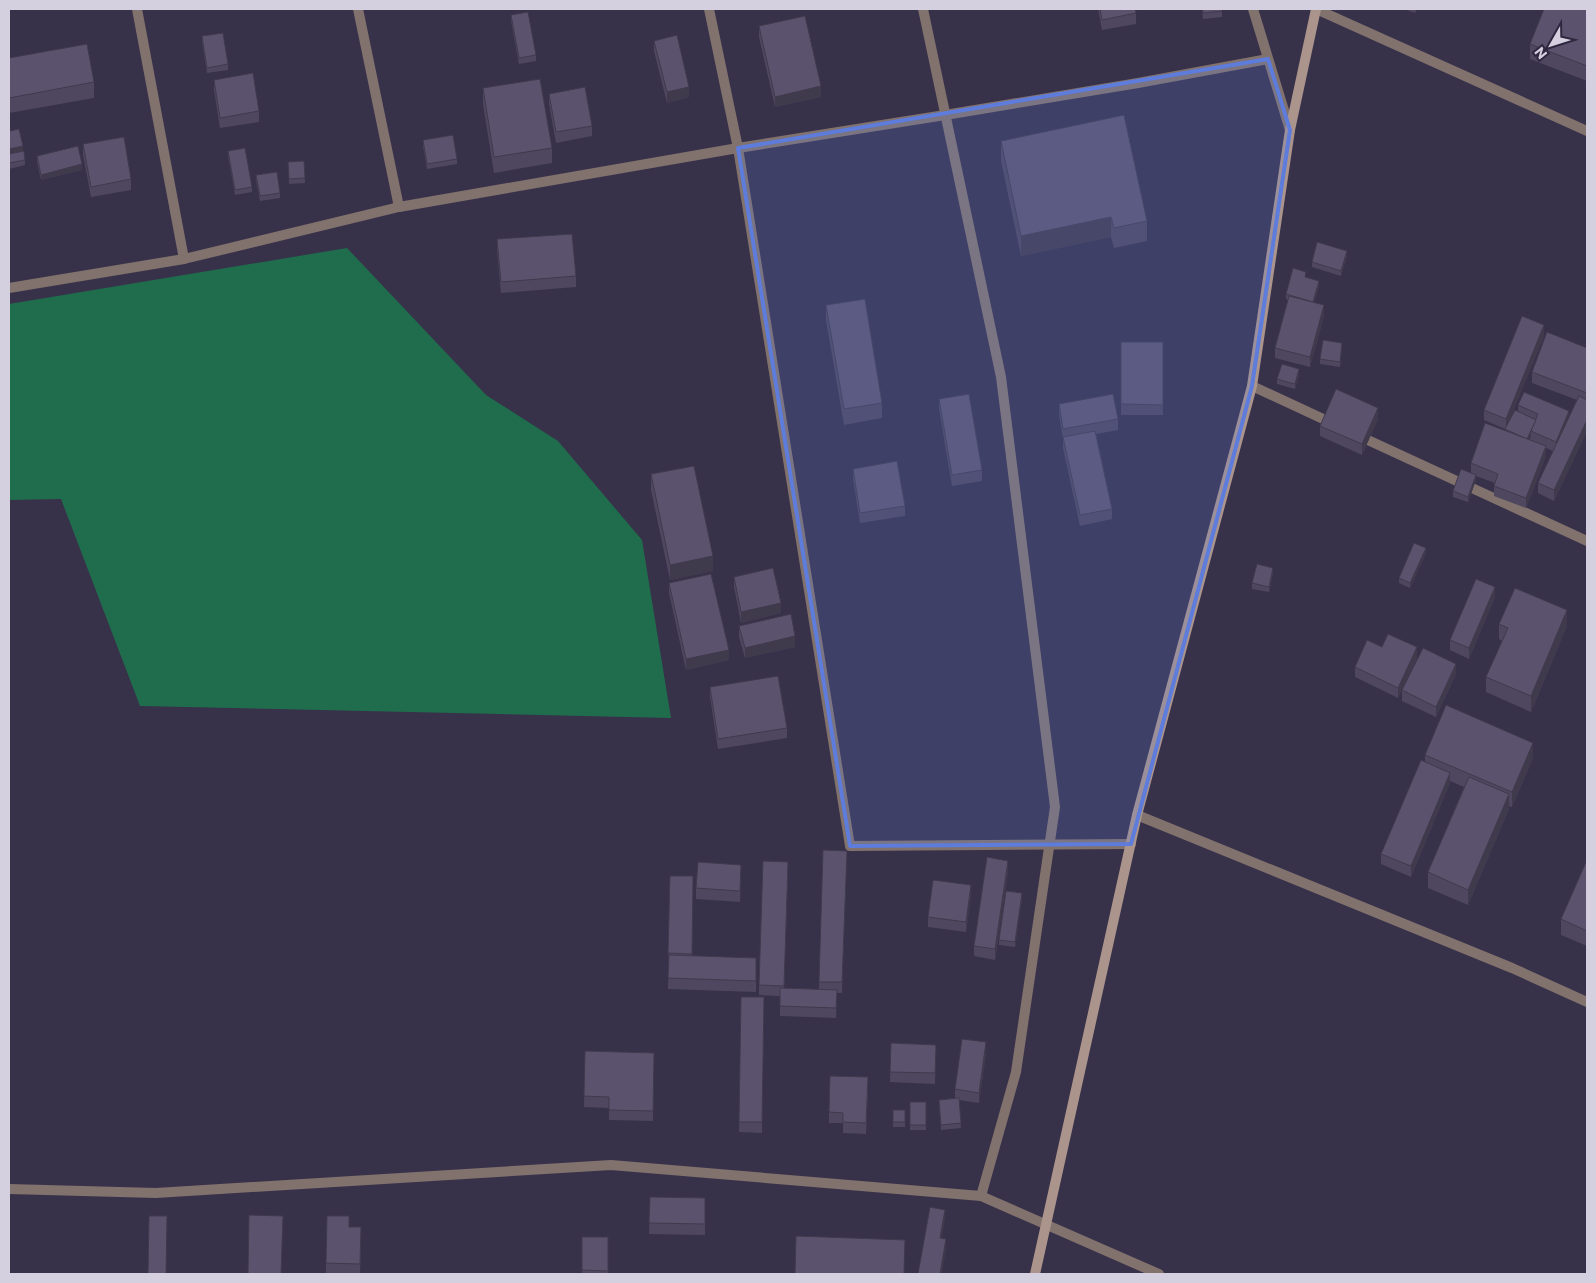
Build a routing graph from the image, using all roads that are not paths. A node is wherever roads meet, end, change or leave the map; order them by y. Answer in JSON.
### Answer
{"nodes":[{"id":1,"x":138,"y":9,"type":"edge"},
{"id":2,"x":358,"y":9,"type":"edge"},
{"id":3,"x":709,"y":9,"type":"edge"},
{"id":4,"x":923,"y":9,"type":"edge"},
{"id":5,"x":1253,"y":9,"type":"edge"},
{"id":6,"x":1316,"y":9,"type":"edge"},
{"id":7,"x":1268,"y":59,"type":"junction"},
{"id":8,"x":945,"y":115,"type":"junction"},
{"id":9,"x":1290,"y":130,"type":"junction"},
{"id":10,"x":1587,"y":131,"type":"edge"},
{"id":11,"x":738,"y":148,"type":"junction"},
{"id":12,"x":400,"y":208,"type":"junction"},
{"id":13,"x":184,"y":259,"type":"junction"},
{"id":14,"x":9,"y":288,"type":"edge"},
{"id":15,"x":1252,"y":386,"type":"junction"},
{"id":16,"x":1587,"y":541,"type":"edge"},
{"id":17,"x":1137,"y":815,"type":"junction"},
{"id":18,"x":1131,"y":844,"type":"junction"},
{"id":19,"x":1050,"y":845,"type":"junction"},
{"id":20,"x":1587,"y":1002,"type":"edge"},
{"id":21,"x":9,"y":1189,"type":"edge"},
{"id":22,"x":981,"y":1196,"type":"junction"},
{"id":23,"x":1046,"y":1225,"type":"junction"},
{"id":24,"x":1035,"y":1274,"type":"edge"},
{"id":25,"x":1159,"y":1274,"type":"edge"}],
"edges":[{"from":1,"to":13,"type":"street"},
{"from":2,"to":12,"type":"street"},
{"from":3,"to":11,"type":"street"},
{"from":4,"to":8,"type":"street"},
{"from":5,"to":7,"type":"street"},
{"from":6,"to":9,"type":"main road"},
{"from":6,"to":10,"type":"street"},
{"from":7,"to":8,"type":"street"},
{"from":7,"to":9,"type":"street"},
{"from":8,"to":11,"type":"street"},
{"from":8,"to":19,"type":"street"},
{"from":9,"to":15,"type":"main road"},
{"from":11,"to":12,"type":"street"},
{"from":11,"to":19,"type":"street"},
{"from":12,"to":13,"type":"street"},
{"from":13,"to":14,"type":"street"},
{"from":15,"to":16,"type":"street"},
{"from":15,"to":17,"type":"main road"},
{"from":17,"to":18,"type":"main road"},
{"from":17,"to":20,"type":"street"},
{"from":18,"to":19,"type":"street"},
{"from":18,"to":23,"type":"main road"},
{"from":19,"to":22,"type":"street"},
{"from":21,"to":22,"type":"street"},
{"from":22,"to":23,"type":"street"},
{"from":23,"to":24,"type":"main road"},
{"from":23,"to":25,"type":"street"}]}
